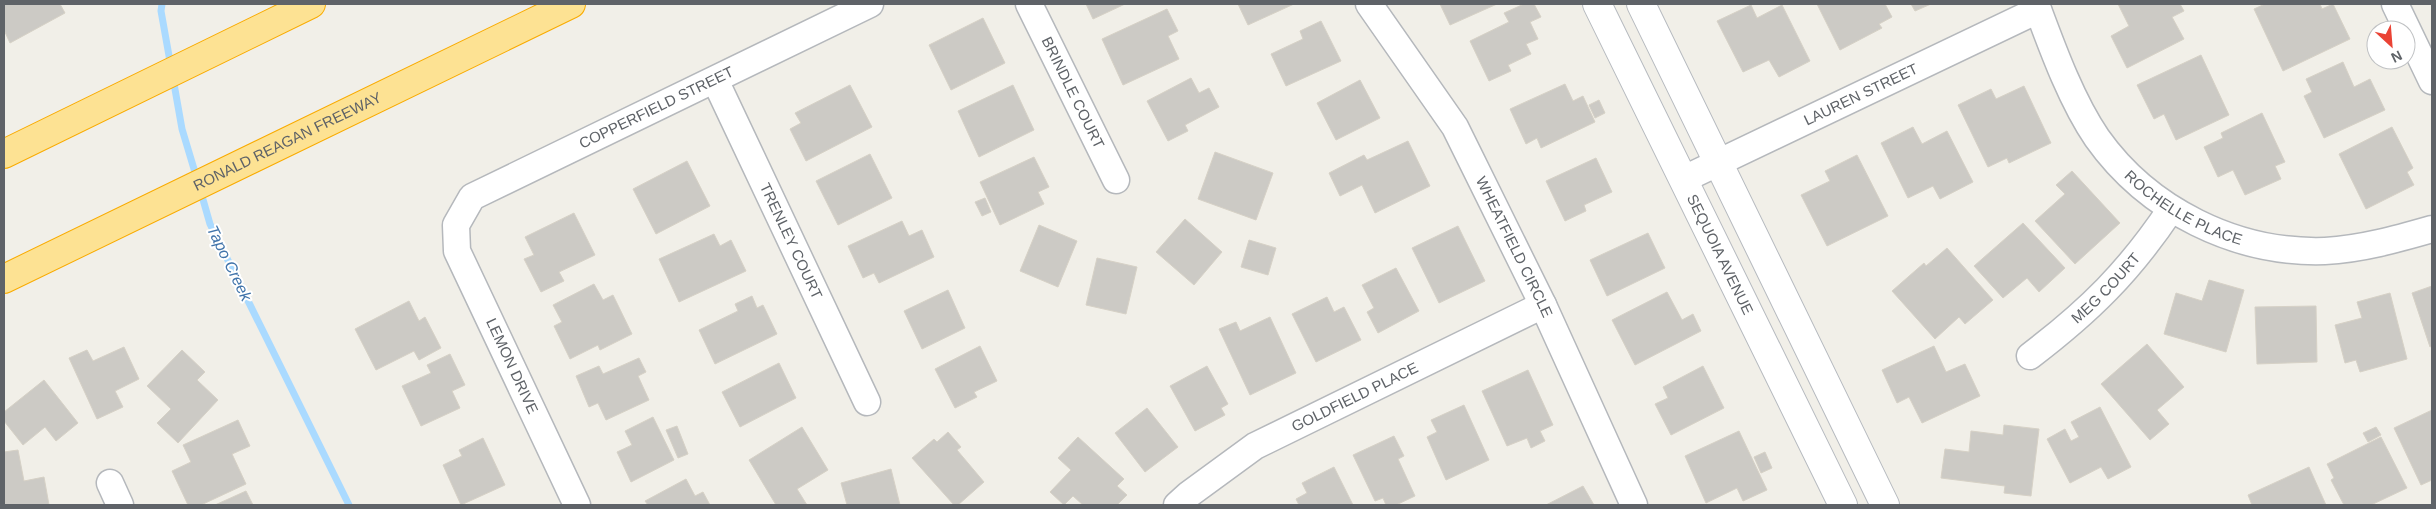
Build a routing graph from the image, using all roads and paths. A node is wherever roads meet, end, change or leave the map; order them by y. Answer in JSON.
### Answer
{"nodes":[{"id":1,"x":311,"y":4,"type":"edge"},
{"id":2,"x":571,"y":4,"type":"edge"},
{"id":3,"x":870,"y":4,"type":"edge"},
{"id":4,"x":1029,"y":4,"type":"edge"},
{"id":5,"x":1369,"y":4,"type":"edge"},
{"id":6,"x":1597,"y":4,"type":"edge"},
{"id":7,"x":1641,"y":4,"type":"edge"},
{"id":8,"x":2395,"y":4,"type":"edge"},
{"id":9,"x":2037,"y":7,"type":"edge"},
{"id":10,"x":715,"y":80,"type":"junction"},
{"id":11,"x":2432,"y":81,"type":"edge"},
{"id":12,"x":4,"y":154,"type":"edge"},
{"id":13,"x":1718,"y":164,"type":"junction"},
{"id":14,"x":1116,"y":180,"type":"dead end"},
{"id":15,"x":1684,"y":180,"type":"junction"},
{"id":16,"x":2171,"y":209,"type":"junction"},
{"id":17,"x":456,"y":225,"type":"joint"},
{"id":18,"x":2432,"y":229,"type":"edge"},
{"id":19,"x":4,"y":279,"type":"edge"},
{"id":20,"x":1543,"y":305,"type":"junction"},
{"id":21,"x":2030,"y":356,"type":"dead end"},
{"id":22,"x":866,"y":402,"type":"dead end"},
{"id":23,"x":577,"y":505,"type":"edge"},
{"id":24,"x":1177,"y":505,"type":"edge"},
{"id":25,"x":1634,"y":505,"type":"edge"},
{"id":26,"x":1843,"y":505,"type":"edge"},
{"id":27,"x":1885,"y":505,"type":"edge"}],
"edges":[{"from":1,"to":12,"type":"highway"},
{"from":2,"to":19,"type":"highway","name":"RONALD REAGAN FREEWAY"},
{"from":3,"to":10,"type":"street","name":"COPPERFIELD STREET"},
{"from":4,"to":14,"type":"street","name":"BRINDLE COURT"},
{"from":5,"to":20,"type":"street","name":"WHEATFIELD CIRCLE"},
{"from":6,"to":15,"type":"main road","name":"SEQUOIA AVENUE"},
{"from":7,"to":13,"type":"main road"},
{"from":8,"to":11,"type":"street"},
{"from":9,"to":13,"type":"street","name":"LAUREN STREET"},
{"from":9,"to":16,"type":"street","name":"ROCHELLE PLACE"},
{"from":10,"to":17,"type":"street","name":"COPPERFIELD STREET"},
{"from":10,"to":22,"type":"street","name":"TRENLEY COURT"},
{"from":13,"to":15,"type":"street","name":"LAUREN STREET"},
{"from":13,"to":27,"type":"main road"},
{"from":15,"to":26,"type":"main road","name":"SEQUOIA AVENUE"},
{"from":16,"to":18,"type":"street","name":"ROCHELLE PLACE"},
{"from":16,"to":21,"type":"street","name":"MEG COURT"},
{"from":17,"to":23,"type":"street","name":"LEMON DRIVE"},
{"from":20,"to":24,"type":"street","name":"GOLDFIELD PLACE"},
{"from":20,"to":25,"type":"street","name":"WHEATFIELD CIRCLE"}]}
